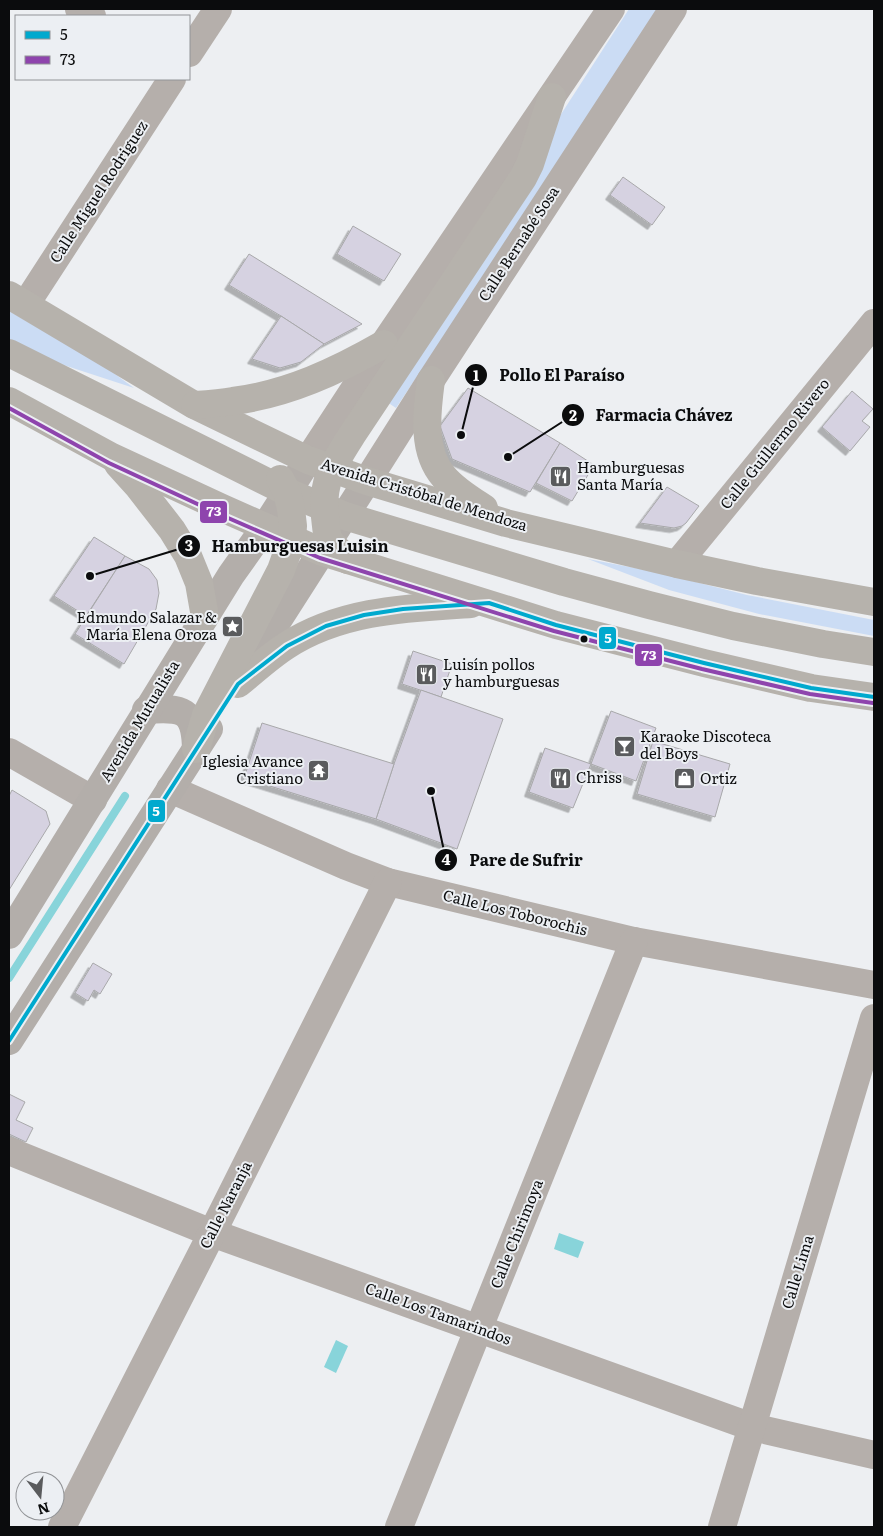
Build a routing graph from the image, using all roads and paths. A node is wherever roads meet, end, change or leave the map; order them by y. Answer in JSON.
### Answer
{"nodes":[{"id":1,"x":218,"y":9,"type":"edge"},
{"id":2,"x":611,"y":9,"type":"edge"},
{"id":3,"x":673,"y":9,"type":"edge"},
{"id":4,"x":190,"y":52,"type":"edge"},
{"id":5,"x":171,"y":80,"type":"edge"},
{"id":6,"x":552,"y":97,"type":"junction"},
{"id":7,"x":17,"y":299,"type":"edge"},
{"id":8,"x":874,"y":323,"type":"edge"},
{"id":9,"x":384,"y":344,"type":"junction"},
{"id":10,"x":9,"y":353,"type":"edge"},
{"id":11,"x":431,"y":380,"type":"junction"},
{"id":12,"x":9,"y":401,"type":"edge"},
{"id":13,"x":194,"y":405,"type":"junction"},
{"id":14,"x":232,"y":424,"type":"junction"},
{"id":15,"x":112,"y":457,"type":"junction"},
{"id":16,"x":320,"y":464,"type":"junction"},
{"id":17,"x":367,"y":481,"type":"junction"},
{"id":18,"x":287,"y":492,"type":"junction"},
{"id":19,"x":334,"y":512,"type":"junction"},
{"id":20,"x":506,"y":523,"type":"junction"},
{"id":21,"x":265,"y":527,"type":"junction"},
{"id":22,"x":292,"y":539,"type":"junction"},
{"id":23,"x":333,"y":551,"type":"junction"},
{"id":24,"x":677,"y":564,"type":"junction"},
{"id":25,"x":874,"y":602,"type":"edge"},
{"id":26,"x":489,"y":603,"type":"junction"},
{"id":27,"x":205,"y":617,"type":"junction"},
{"id":28,"x":874,"y":652,"type":"edge"},
{"id":29,"x":238,"y":684,"type":"junction"},
{"id":30,"x":874,"y":697,"type":"edge"},
{"id":31,"x":146,"y":710,"type":"junction"},
{"id":32,"x":196,"y":749,"type":"junction"},
{"id":33,"x":9,"y":752,"type":"edge"},
{"id":34,"x":170,"y":789,"type":"junction"},
{"id":35,"x":93,"y":800,"type":"junction"},
{"id":36,"x":388,"y":882,"type":"junction"},
{"id":37,"x":9,"y":935,"type":"edge"},
{"id":38,"x":634,"y":941,"type":"junction"},
{"id":39,"x":874,"y":985,"type":"edge"},
{"id":40,"x":874,"y":1018,"type":"edge"},
{"id":41,"x":9,"y":1041,"type":"edge"},
{"id":42,"x":9,"y":1152,"type":"edge"},
{"id":43,"x":212,"y":1233,"type":"junction"},
{"id":44,"x":479,"y":1329,"type":"junction"},
{"id":45,"x":752,"y":1427,"type":"junction"},
{"id":46,"x":874,"y":1455,"type":"edge"},
{"id":47,"x":62,"y":1527,"type":"edge"},
{"id":48,"x":399,"y":1527,"type":"edge"},
{"id":49,"x":722,"y":1527,"type":"edge"}],
"edges":[{"from":1,"to":4,"type":"street"},
{"from":2,"to":6,"type":"street"},
{"from":3,"to":11,"type":"street","name":"Calle Bernabé Sosa"},
{"from":5,"to":7,"type":"street","name":"Calle Miguel Rodriguez"},
{"from":6,"to":9,"type":"street"},
{"from":6,"to":16,"type":"main road"},
{"from":7,"to":13,"type":"main road","name":"Avenida Cristóbal de Mendoza"},
{"from":8,"to":24,"type":"street","name":"Calle Guillermo Rivero"},
{"from":9,"to":13,"type":"main road"},
{"from":9,"to":16,"type":"street"},
{"from":10,"to":18,"type":"main road"},
{"from":11,"to":17,"type":"street","name":"Calle Bernabé Sosa"},
{"from":11,"to":20,"type":"main road"},
{"from":12,"to":15,"type":"main road"},
{"from":13,"to":14,"type":"main road","name":"Avenida Cristóbal de Mendoza"},
{"from":14,"to":16,"type":"main road","name":"Avenida Cristóbal de Mendoza"},
{"from":14,"to":18,"type":"main road"},
{"from":15,"to":21,"type":"main road"},
{"from":15,"to":27,"type":"main road"},
{"from":16,"to":17,"type":"main road","name":"Avenida Cristóbal de Mendoza"},
{"from":16,"to":18,"type":"main road","name":"Avenida Mutualista"},
{"from":16,"to":19,"type":"main road"},
{"from":17,"to":19,"type":"main road"},
{"from":17,"to":20,"type":"main road","name":"Avenida Cristóbal de Mendoza"},
{"from":18,"to":19,"type":"main road"},
{"from":18,"to":21,"type":"main road","name":"Avenida Mutualista"},
{"from":18,"to":22,"type":"main road"},
{"from":19,"to":23,"type":"main road"},
{"from":19,"to":28,"type":"main road"},
{"from":20,"to":24,"type":"main road","name":"Avenida Cristóbal de Mendoza"},
{"from":21,"to":22,"type":"main road"},
{"from":21,"to":27,"type":"main road","name":"Avenida Mutualista"},
{"from":22,"to":23,"type":"main road"},
{"from":22,"to":32,"type":"main road"},
{"from":23,"to":26,"type":"main road"},
{"from":23,"to":29,"type":"main road"},
{"from":24,"to":25,"type":"main road","name":"Avenida Cristóbal de Mendoza"},
{"from":26,"to":29,"type":"main road"},
{"from":26,"to":30,"type":"main road"},
{"from":27,"to":31,"type":"main road","name":"Avenida Mutualista"},
{"from":29,"to":32,"type":"main road"},
{"from":31,"to":32,"type":"main road"},
{"from":31,"to":35,"type":"main road","name":"Avenida Mutualista"},
{"from":32,"to":34,"type":"main road"},
{"from":33,"to":35,"type":"street"},
{"from":34,"to":36,"type":"street","name":"Calle Los Toborochis"},
{"from":34,"to":41,"type":"main road"},
{"from":35,"to":37,"type":"main road","name":"Avenida Mutualista"},
{"from":36,"to":38,"type":"street","name":"Calle Los Toborochis"},
{"from":36,"to":43,"type":"street","name":"Calle Naranja"},
{"from":38,"to":39,"type":"street","name":"Calle Los Toborochis"},
{"from":38,"to":44,"type":"street","name":"Calle Chirimoya"},
{"from":40,"to":45,"type":"street","name":"Calle Lima"},
{"from":42,"to":43,"type":"street","name":"Calle Los Tamarindos"},
{"from":43,"to":44,"type":"street","name":"Calle Los Tamarindos"},
{"from":43,"to":47,"type":"street","name":"Calle Naranja"},
{"from":44,"to":45,"type":"street","name":"Calle Los Tamarindos"},
{"from":44,"to":48,"type":"street","name":"Calle Chirimoya"},
{"from":45,"to":46,"type":"street","name":"Calle Los Tamarindos"},
{"from":45,"to":49,"type":"street","name":"Calle Lima"}]}
